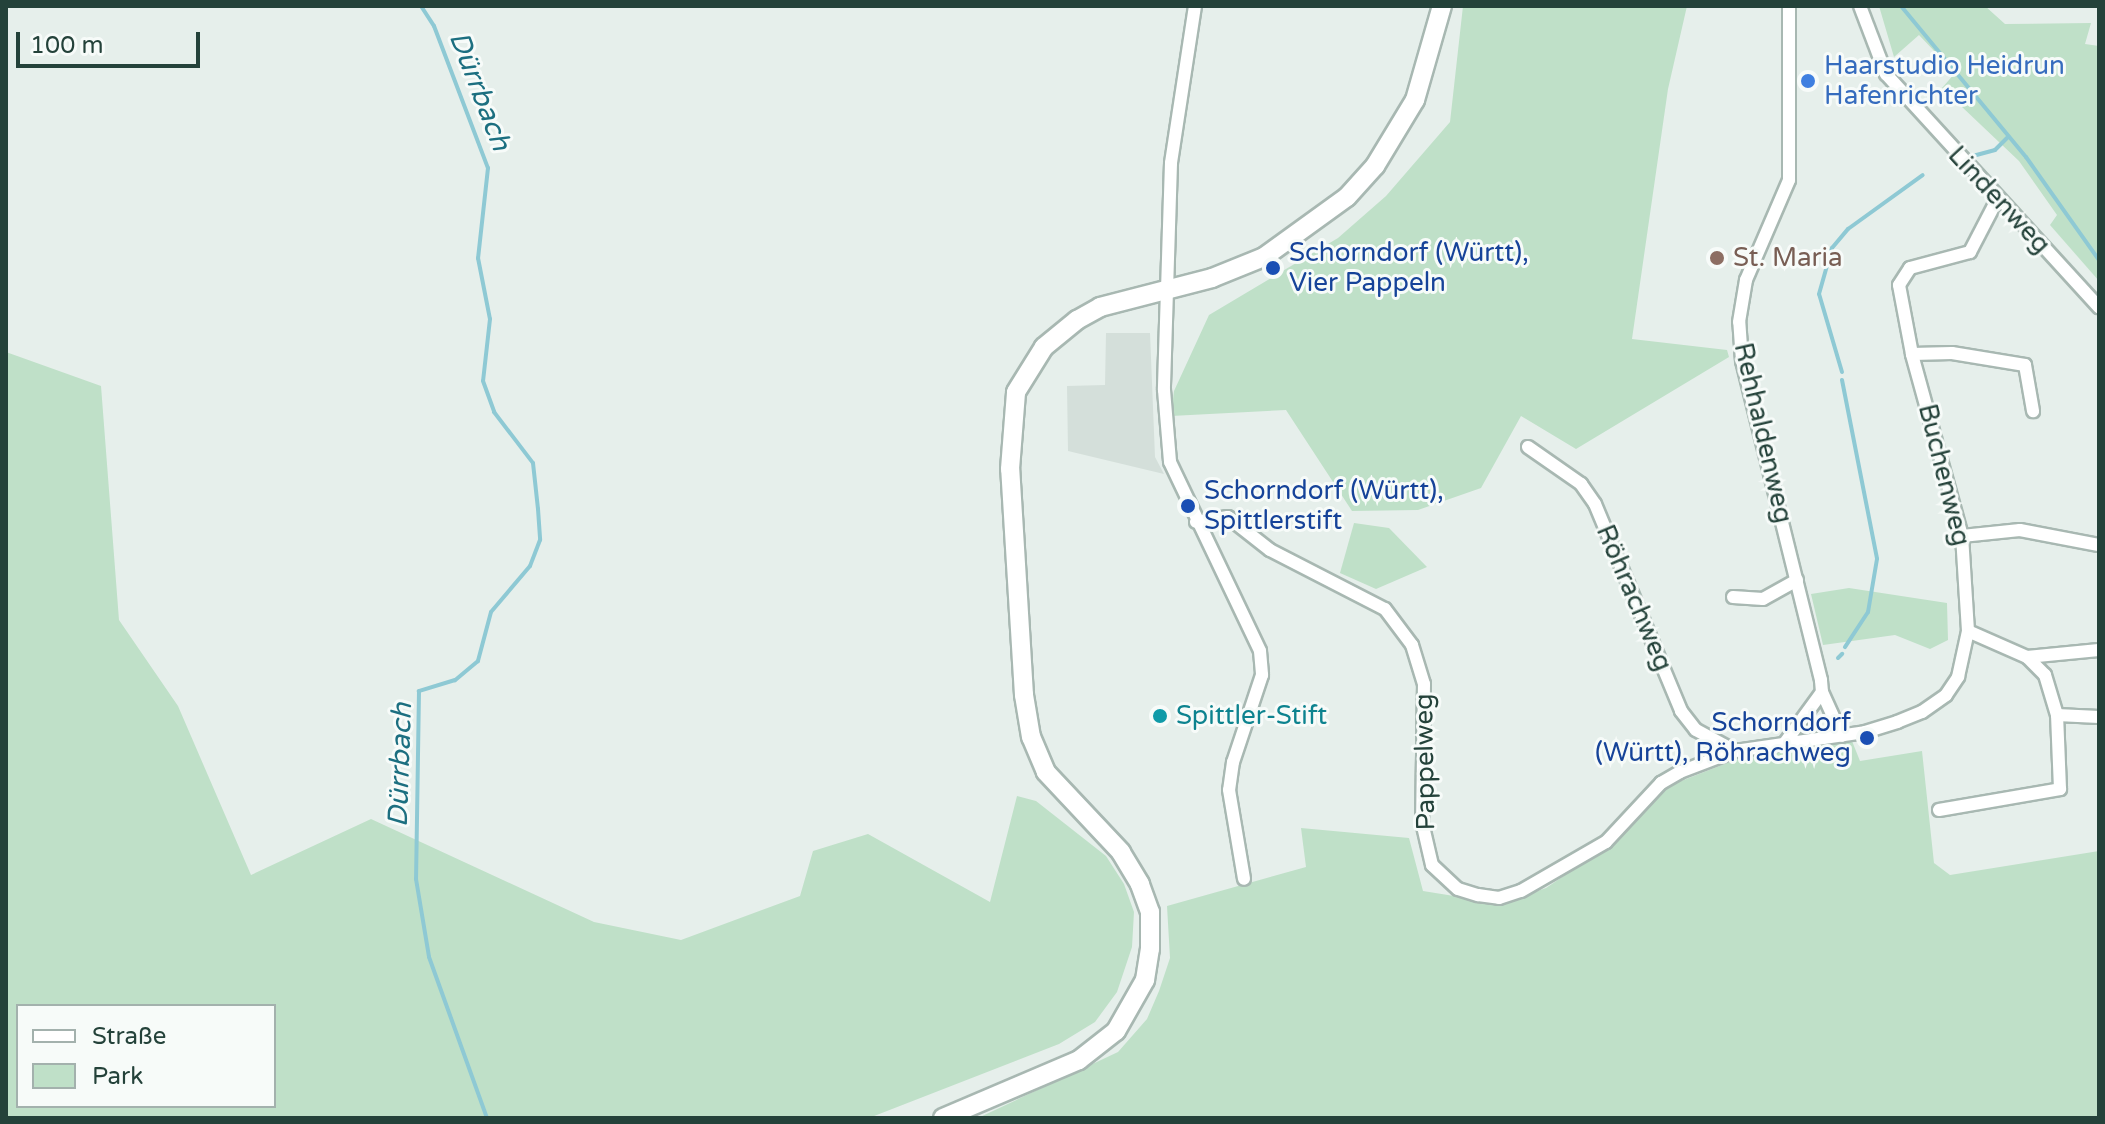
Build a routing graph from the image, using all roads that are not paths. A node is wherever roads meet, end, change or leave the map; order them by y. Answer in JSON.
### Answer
{"nodes":[{"id":1,"x":1195,"y":6,"type":"edge"},
{"id":2,"x":1442,"y":6,"type":"edge"},
{"id":3,"x":1789,"y":6,"type":"edge"},
{"id":4,"x":1860,"y":6,"type":"edge"},
{"id":5,"x":1998,"y":198,"type":"junction"},
{"id":6,"x":1166,"y":290,"type":"junction"},
{"id":7,"x":2099,"y":307,"type":"edge"},
{"id":8,"x":1912,"y":354,"type":"junction"},
{"id":9,"x":2033,"y":411,"type":"dead end"},
{"id":10,"x":1528,"y":447,"type":"dead end"},
{"id":11,"x":1196,"y":522,"type":"junction"},
{"id":12,"x":1962,"y":536,"type":"junction"},
{"id":13,"x":2099,"y":545,"type":"edge"},
{"id":14,"x":1797,"y":580,"type":"junction"},
{"id":15,"x":1733,"y":597,"type":"dead end"},
{"id":16,"x":1968,"y":631,"type":"junction"},
{"id":17,"x":2099,"y":650,"type":"edge"},
{"id":18,"x":2027,"y":657,"type":"junction"},
{"id":19,"x":1822,"y":692,"type":"junction"},
{"id":20,"x":2057,"y":715,"type":"junction"},
{"id":21,"x":2099,"y":717,"type":"edge"},
{"id":22,"x":1842,"y":736,"type":"junction"},
{"id":23,"x":1784,"y":744,"type":"junction"},
{"id":24,"x":1735,"y":751,"type":"junction"},
{"id":25,"x":1939,"y":810,"type":"dead end"},
{"id":26,"x":1244,"y":879,"type":"dead end"},
{"id":27,"x":943,"y":1118,"type":"edge"}],
"edges":[{"from":1,"to":6,"type":"street"},
{"from":2,"to":6,"type":"main road"},
{"from":3,"to":14,"type":"street","name":"Rehhaldenweg"},
{"from":4,"to":5,"type":"street","name":"Lindenweg"},
{"from":5,"to":7,"type":"street","name":"Lindenweg"},
{"from":5,"to":8,"type":"street","name":"Buchenweg"},
{"from":6,"to":11,"type":"street"},
{"from":6,"to":27,"type":"main road"},
{"from":8,"to":9,"type":"street"},
{"from":8,"to":12,"type":"street","name":"Buchenweg"},
{"from":10,"to":24,"type":"street","name":"Röhrachweg"},
{"from":11,"to":24,"type":"street","name":"Pappelweg"},
{"from":11,"to":26,"type":"street"},
{"from":12,"to":13,"type":"street"},
{"from":12,"to":16,"type":"street","name":"Buchenweg"},
{"from":14,"to":15,"type":"street"},
{"from":14,"to":19,"type":"street","name":"Rehhaldenweg"},
{"from":16,"to":18,"type":"street"},
{"from":16,"to":22,"type":"street","name":"Buchenweg"},
{"from":17,"to":18,"type":"street"},
{"from":18,"to":20,"type":"street"},
{"from":19,"to":22,"type":"street","name":"Rehhaldenweg"},
{"from":19,"to":23,"type":"street"},
{"from":20,"to":21,"type":"street"},
{"from":20,"to":25,"type":"street"},
{"from":22,"to":23,"type":"street","name":"Pappelweg"},
{"from":23,"to":24,"type":"street","name":"Pappelweg"}]}
